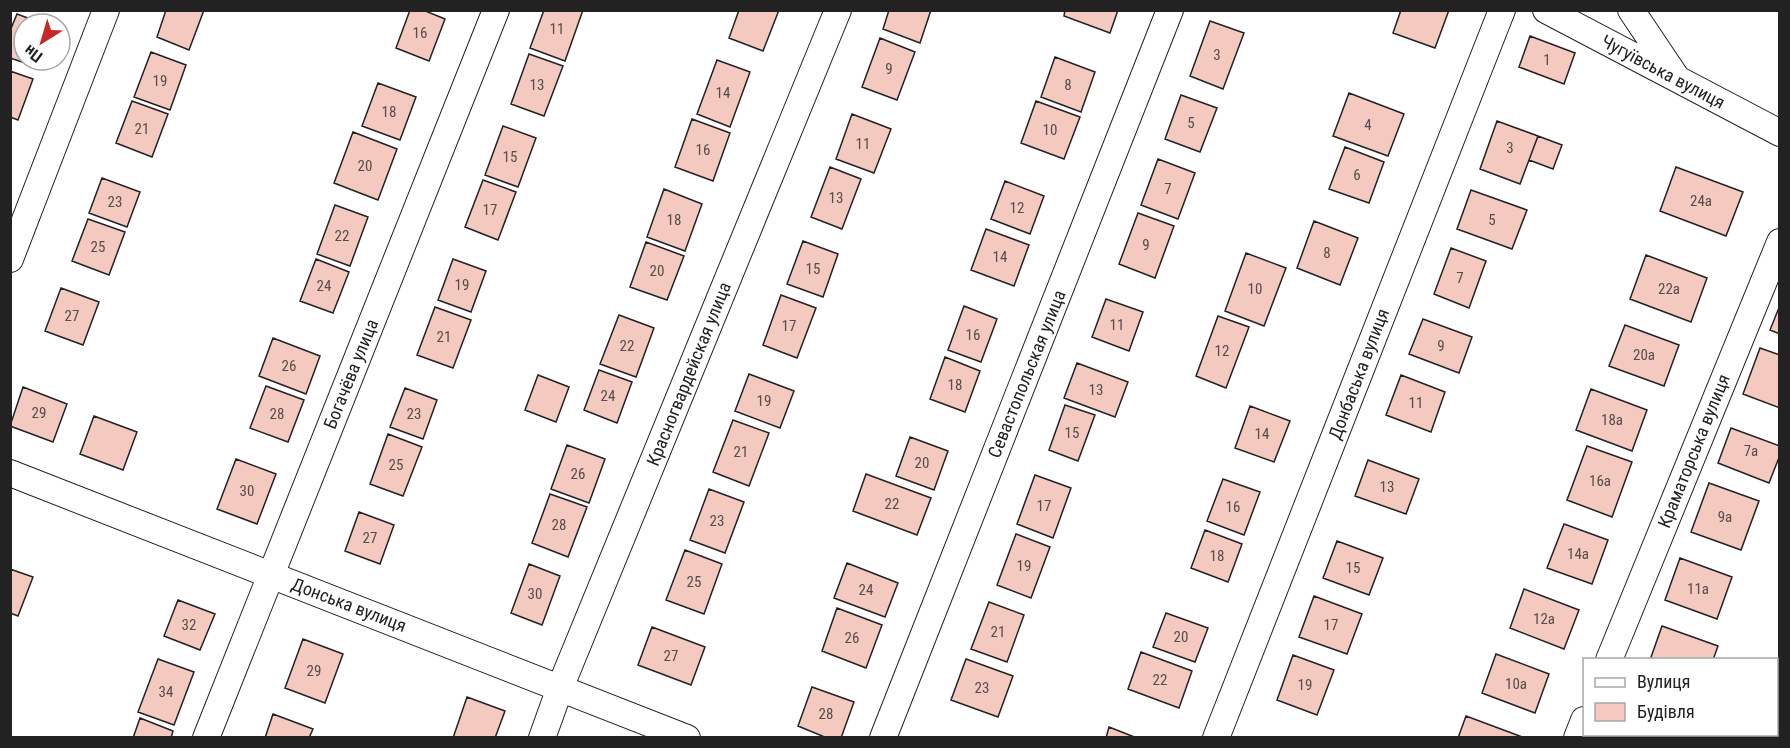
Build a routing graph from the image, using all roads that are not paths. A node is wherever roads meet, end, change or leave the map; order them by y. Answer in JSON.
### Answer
{"nodes":[{"id":1,"x":106,"y":10,"type":"edge"},
{"id":2,"x":496,"y":10,"type":"edge"},
{"id":3,"x":838,"y":10,"type":"edge"},
{"id":4,"x":1170,"y":10,"type":"edge"},
{"id":5,"x":1502,"y":10,"type":"edge"},
{"id":6,"x":1546,"y":10,"type":"edge"},
{"id":7,"x":1631,"y":10,"type":"edge"},
{"id":8,"x":1677,"y":80,"type":"junction"},
{"id":9,"x":1779,"y":133,"type":"edge"},
{"id":10,"x":1779,"y":242,"type":"edge"},
{"id":11,"x":10,"y":259,"type":"edge"},
{"id":12,"x":10,"y":473,"type":"edge"},
{"id":13,"x":271,"y":575,"type":"junction"},
{"id":14,"x":1610,"y":658,"type":"edge"},
{"id":15,"x":560,"y":688,"type":"junction"},
{"id":16,"x":1583,"y":723,"type":"edge"},
{"id":17,"x":206,"y":738,"type":"edge"},
{"id":18,"x":542,"y":738,"type":"edge"},
{"id":19,"x":687,"y":738,"type":"edge"},
{"id":20,"x":883,"y":738,"type":"edge"},
{"id":21,"x":1216,"y":738,"type":"edge"},
{"id":22,"x":1577,"y":738,"type":"edge"}],
"edges":[{"from":1,"to":11,"type":"street"},
{"from":2,"to":13,"type":"street","name":"Богачёва улица"},
{"from":3,"to":15,"type":"street","name":"Красногвардейская улица"},
{"from":4,"to":20,"type":"street","name":"Севастопольская улица"},
{"from":5,"to":21,"type":"street","name":"Донбаська вулиця"},
{"from":6,"to":8,"type":"street","name":"Чугуївська вулиця"},
{"from":7,"to":8,"type":"street"},
{"from":8,"to":9,"type":"street","name":"Чугуївська вулиця"},
{"from":10,"to":14,"type":"street","name":"Краматорська вулиця"},
{"from":12,"to":13,"type":"street","name":"Донська вулиця"},
{"from":13,"to":15,"type":"street","name":"Донська вулиця"},
{"from":13,"to":17,"type":"street","name":"Богачёва улица"},
{"from":15,"to":18,"type":"street","name":"Красногвардейская улица"},
{"from":15,"to":19,"type":"street","name":"Донська вулиця"},
{"from":16,"to":22,"type":"street"}]}
